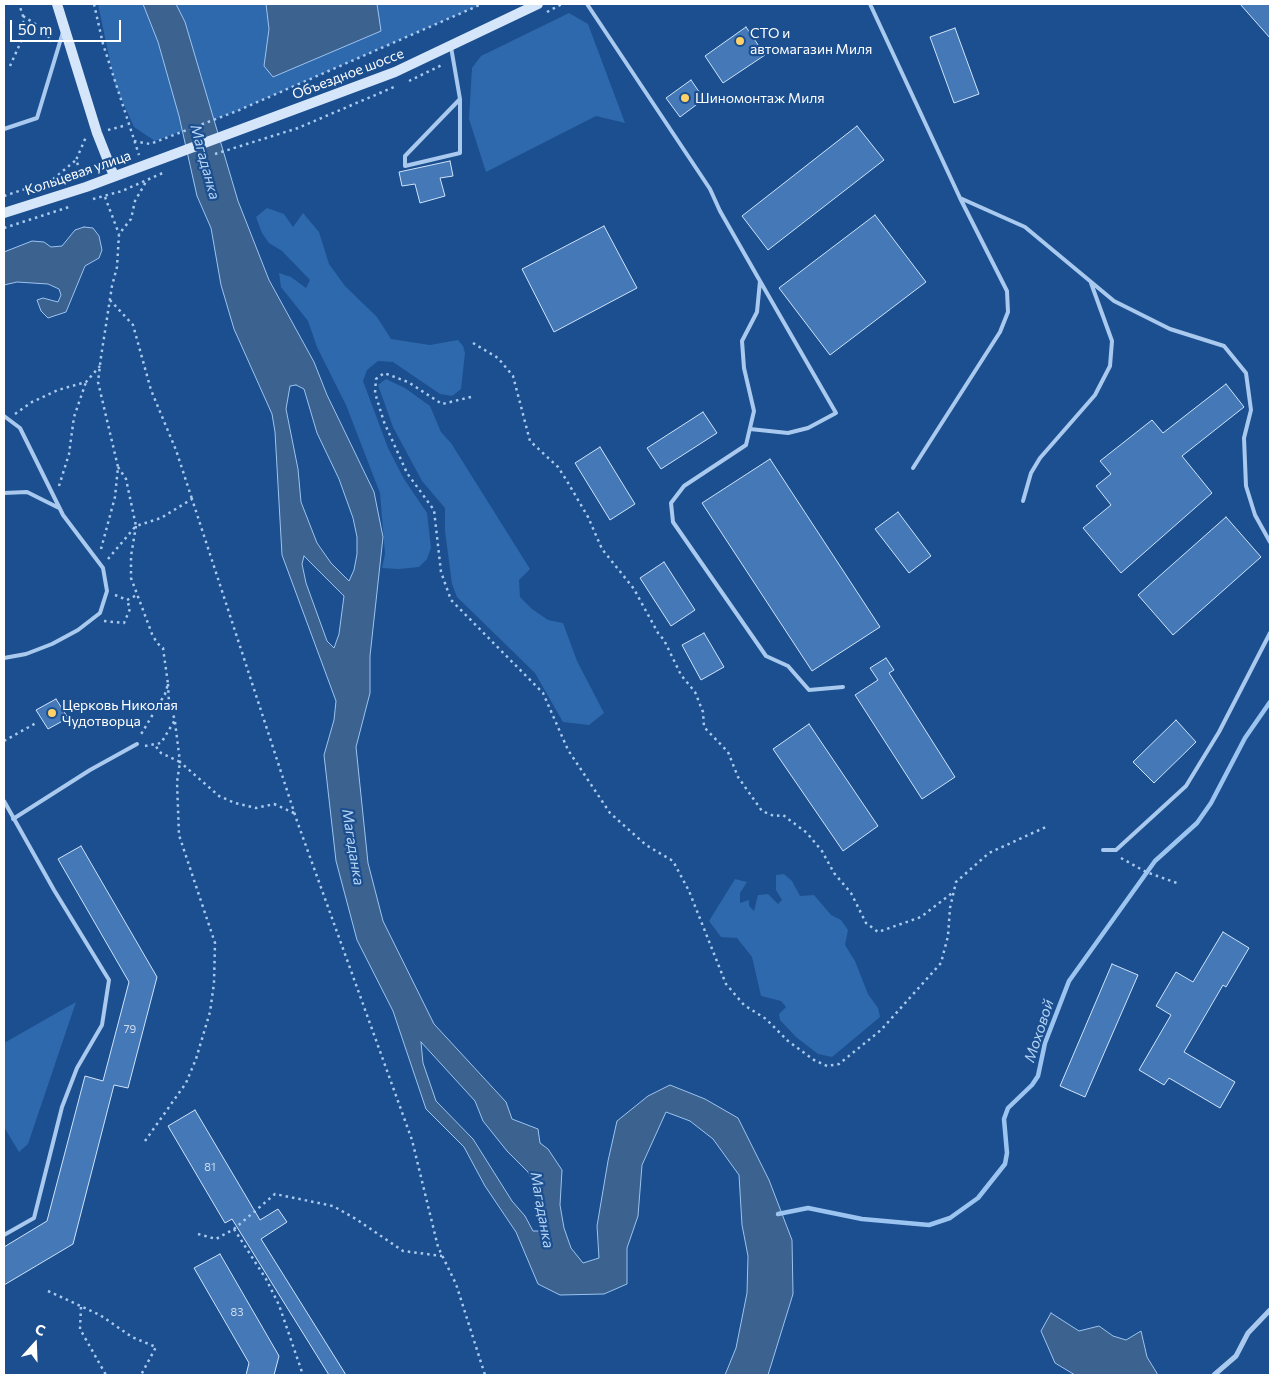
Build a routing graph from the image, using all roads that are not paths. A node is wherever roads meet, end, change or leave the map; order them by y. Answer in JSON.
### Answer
{"nodes":[{"id":1,"x":57,"y":4,"type":"edge"},
{"id":2,"x":538,"y":4,"type":"edge"},
{"id":3,"x":587,"y":4,"type":"edge"},
{"id":4,"x":870,"y":4,"type":"edge"},
{"id":5,"x":64,"y":28,"type":"junction"},
{"id":6,"x":450,"y":47,"type":"junction"},
{"id":7,"x":460,"y":100,"type":"junction"},
{"id":8,"x":4,"y":129,"type":"edge"},
{"id":9,"x":162,"y":158,"type":"joint"},
{"id":10,"x":114,"y":176,"type":"junction"},
{"id":11,"x":960,"y":198,"type":"junction"},
{"id":12,"x":4,"y":213,"type":"edge"},
{"id":13,"x":760,"y":281,"type":"junction"},
{"id":14,"x":1090,"y":281,"type":"junction"},
{"id":15,"x":6,"y":417,"type":"edge"},
{"id":16,"x":750,"y":428,"type":"junction"},
{"id":17,"x":912,"y":468,"type":"dead end"},
{"id":18,"x":4,"y":493,"type":"edge"},
{"id":19,"x":1023,"y":501,"type":"dead end"},
{"id":20,"x":60,"y":508,"type":"junction"},
{"id":21,"x":1270,"y":542,"type":"edge"},
{"id":22,"x":1270,"y":633,"type":"edge"},
{"id":23,"x":4,"y":658,"type":"edge"},
{"id":24,"x":843,"y":687,"type":"dead end"},
{"id":25,"x":138,"y":744,"type":"road end"},
{"id":26,"x":4,"y":801,"type":"edge"},
{"id":27,"x":13,"y":819,"type":"junction"},
{"id":28,"x":1103,"y":850,"type":"road end"},
{"id":29,"x":4,"y":1235,"type":"edge"},
{"id":30,"x":1270,"y":1310,"type":"edge"},
{"id":31,"x":1214,"y":1375,"type":"edge"}],
"edges":[{"from":1,"to":5,"type":"street"},
{"from":2,"to":6,"type":"street","name":"Объездное шоссе"},
{"from":3,"to":13,"type":"lane"},
{"from":4,"to":11,"type":"lane"},
{"from":5,"to":8,"type":"lane"},
{"from":5,"to":10,"type":"street"},
{"from":6,"to":7,"type":"lane"},
{"from":6,"to":9,"type":"street","name":"Объездное шоссе"},
{"from":7,"to":7,"type":"lane"},
{"from":9,"to":10,"type":"street","name":"Кольцевая улица"},
{"from":10,"to":12,"type":"street","name":"Кольцевая улица"},
{"from":11,"to":14,"type":"lane"},
{"from":11,"to":17,"type":"lane"},
{"from":13,"to":16,"type":"lane"},
{"from":13,"to":16,"type":"lane"},
{"from":14,"to":19,"type":"lane"},
{"from":14,"to":21,"type":"lane"},
{"from":15,"to":20,"type":"lane"},
{"from":16,"to":24,"type":"lane"},
{"from":18,"to":20,"type":"lane"},
{"from":20,"to":23,"type":"lane"},
{"from":22,"to":28,"type":"lane"},
{"from":25,"to":27,"type":"lane"},
{"from":26,"to":27,"type":"lane"},
{"from":27,"to":29,"type":"lane"},
{"from":30,"to":31,"type":"street"}]}
